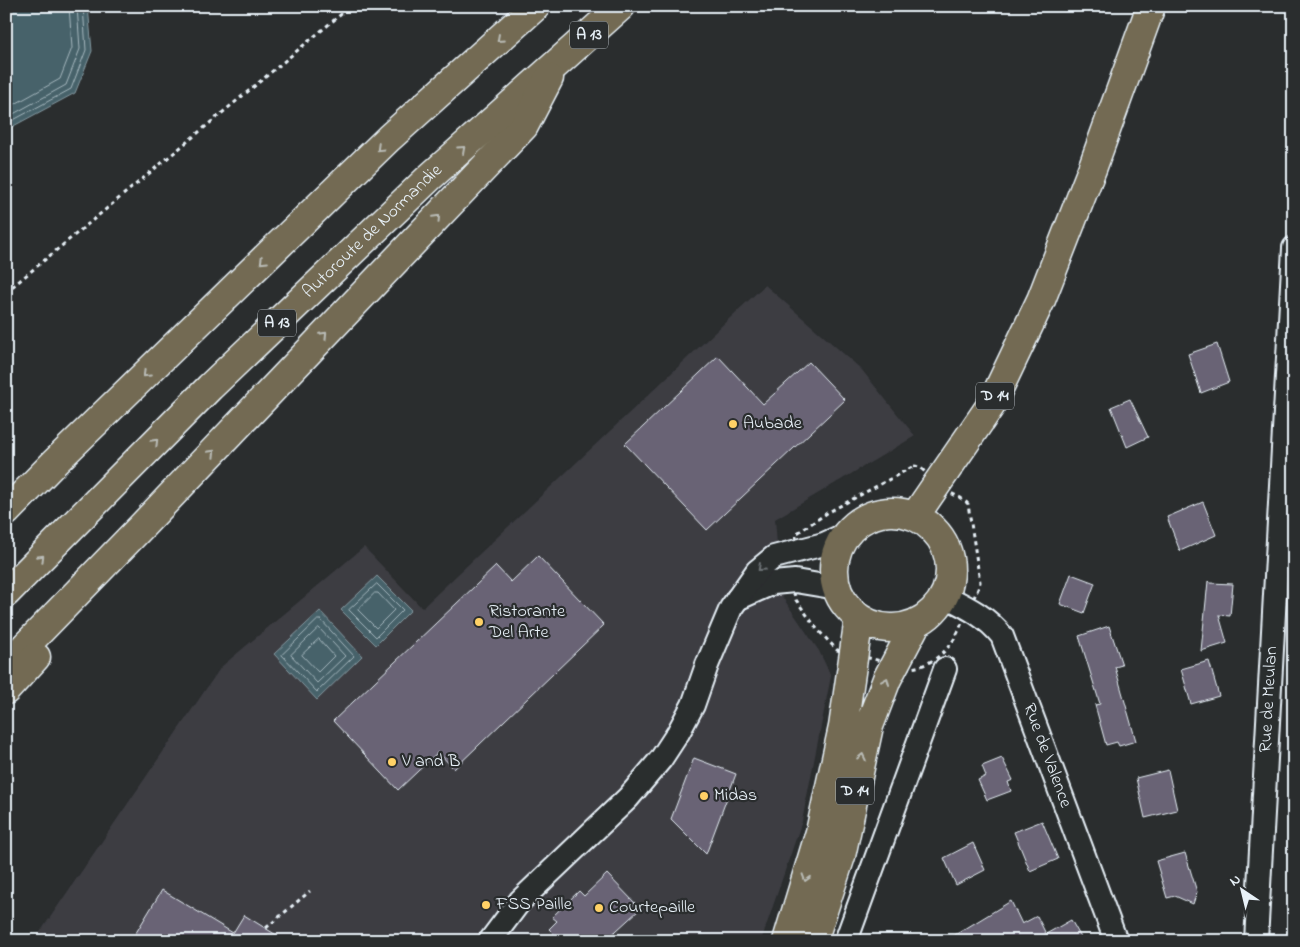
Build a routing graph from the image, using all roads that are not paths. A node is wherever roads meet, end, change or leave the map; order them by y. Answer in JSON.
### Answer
{"nodes":[{"id":1,"x":536,"y":6,"type":"edge"},
{"id":2,"x":621,"y":6,"type":"edge"},
{"id":3,"x":1151,"y":6,"type":"edge"},
{"id":4,"x":556,"y":64,"type":"junction"},
{"id":5,"x":1294,"y":248,"type":"edge"},
{"id":6,"x":54,"y":463,"type":"junction"},
{"id":7,"x":6,"y":485,"type":"edge"},
{"id":8,"x":6,"y":512,"type":"edge"},
{"id":9,"x":915,"y":516,"type":"junction"},
{"id":10,"x":142,"y":526,"type":"junction"},
{"id":11,"x":846,"y":534,"type":"junction"},
{"id":12,"x":837,"y":588,"type":"junction"},
{"id":13,"x":6,"y":592,"type":"edge"},
{"id":14,"x":945,"y":596,"type":"junction"},
{"id":15,"x":736,"y":599,"type":"junction"},
{"id":16,"x":859,"y":618,"type":"junction"},
{"id":17,"x":917,"y":622,"type":"junction"},
{"id":18,"x":6,"y":666,"type":"edge"},
{"id":19,"x":945,"y":669,"type":"dead end"},
{"id":20,"x":6,"y":690,"type":"edge"},
{"id":21,"x":490,"y":941,"type":"edge"},
{"id":22,"x":787,"y":941,"type":"edge"},
{"id":23,"x":813,"y":941,"type":"edge"},
{"id":24,"x":846,"y":941,"type":"edge"},
{"id":25,"x":1116,"y":941,"type":"edge"},
{"id":26,"x":1256,"y":941,"type":"edge"}],
"edges":[{"from":1,"to":6,"type":"main road","one_way":true},
{"from":2,"to":4,"type":"main road","name":"Autoroute de Normandie","number":"A 13"},
{"from":3,"to":9,"type":"main road","number":"D 14"},
{"from":10,"to":4,"type":"main road","one_way":true},
{"from":13,"to":4,"type":"main road","name":"Autoroute de Normandie","number":"A 13","one_way":true},
{"from":5,"to":26,"type":"street","name":"Rue de Meulan"},
{"from":6,"to":7,"type":"main road"},
{"from":6,"to":8,"type":"main road"},
{"from":9,"to":11,"type":"main road"},
{"from":9,"to":14,"type":"main road"},
{"from":10,"to":18,"type":"main road"},
{"from":10,"to":20,"type":"main road"},
{"from":11,"to":12,"type":"main road"},
{"from":11,"to":15,"type":"street","one_way":true},
{"from":12,"to":15,"type":"street"},
{"from":12,"to":16,"type":"main road"},
{"from":14,"to":17,"type":"main road"},
{"from":14,"to":25,"type":"street","name":"Rue de Valence"},
{"from":15,"to":21,"type":"street"},
{"from":16,"to":17,"type":"main road"},
{"from":16,"to":22,"type":"main road","number":"D 14","one_way":true},
{"from":23,"to":17,"type":"main road","number":"D 14","one_way":true},
{"from":19,"to":24,"type":"street"}]}
